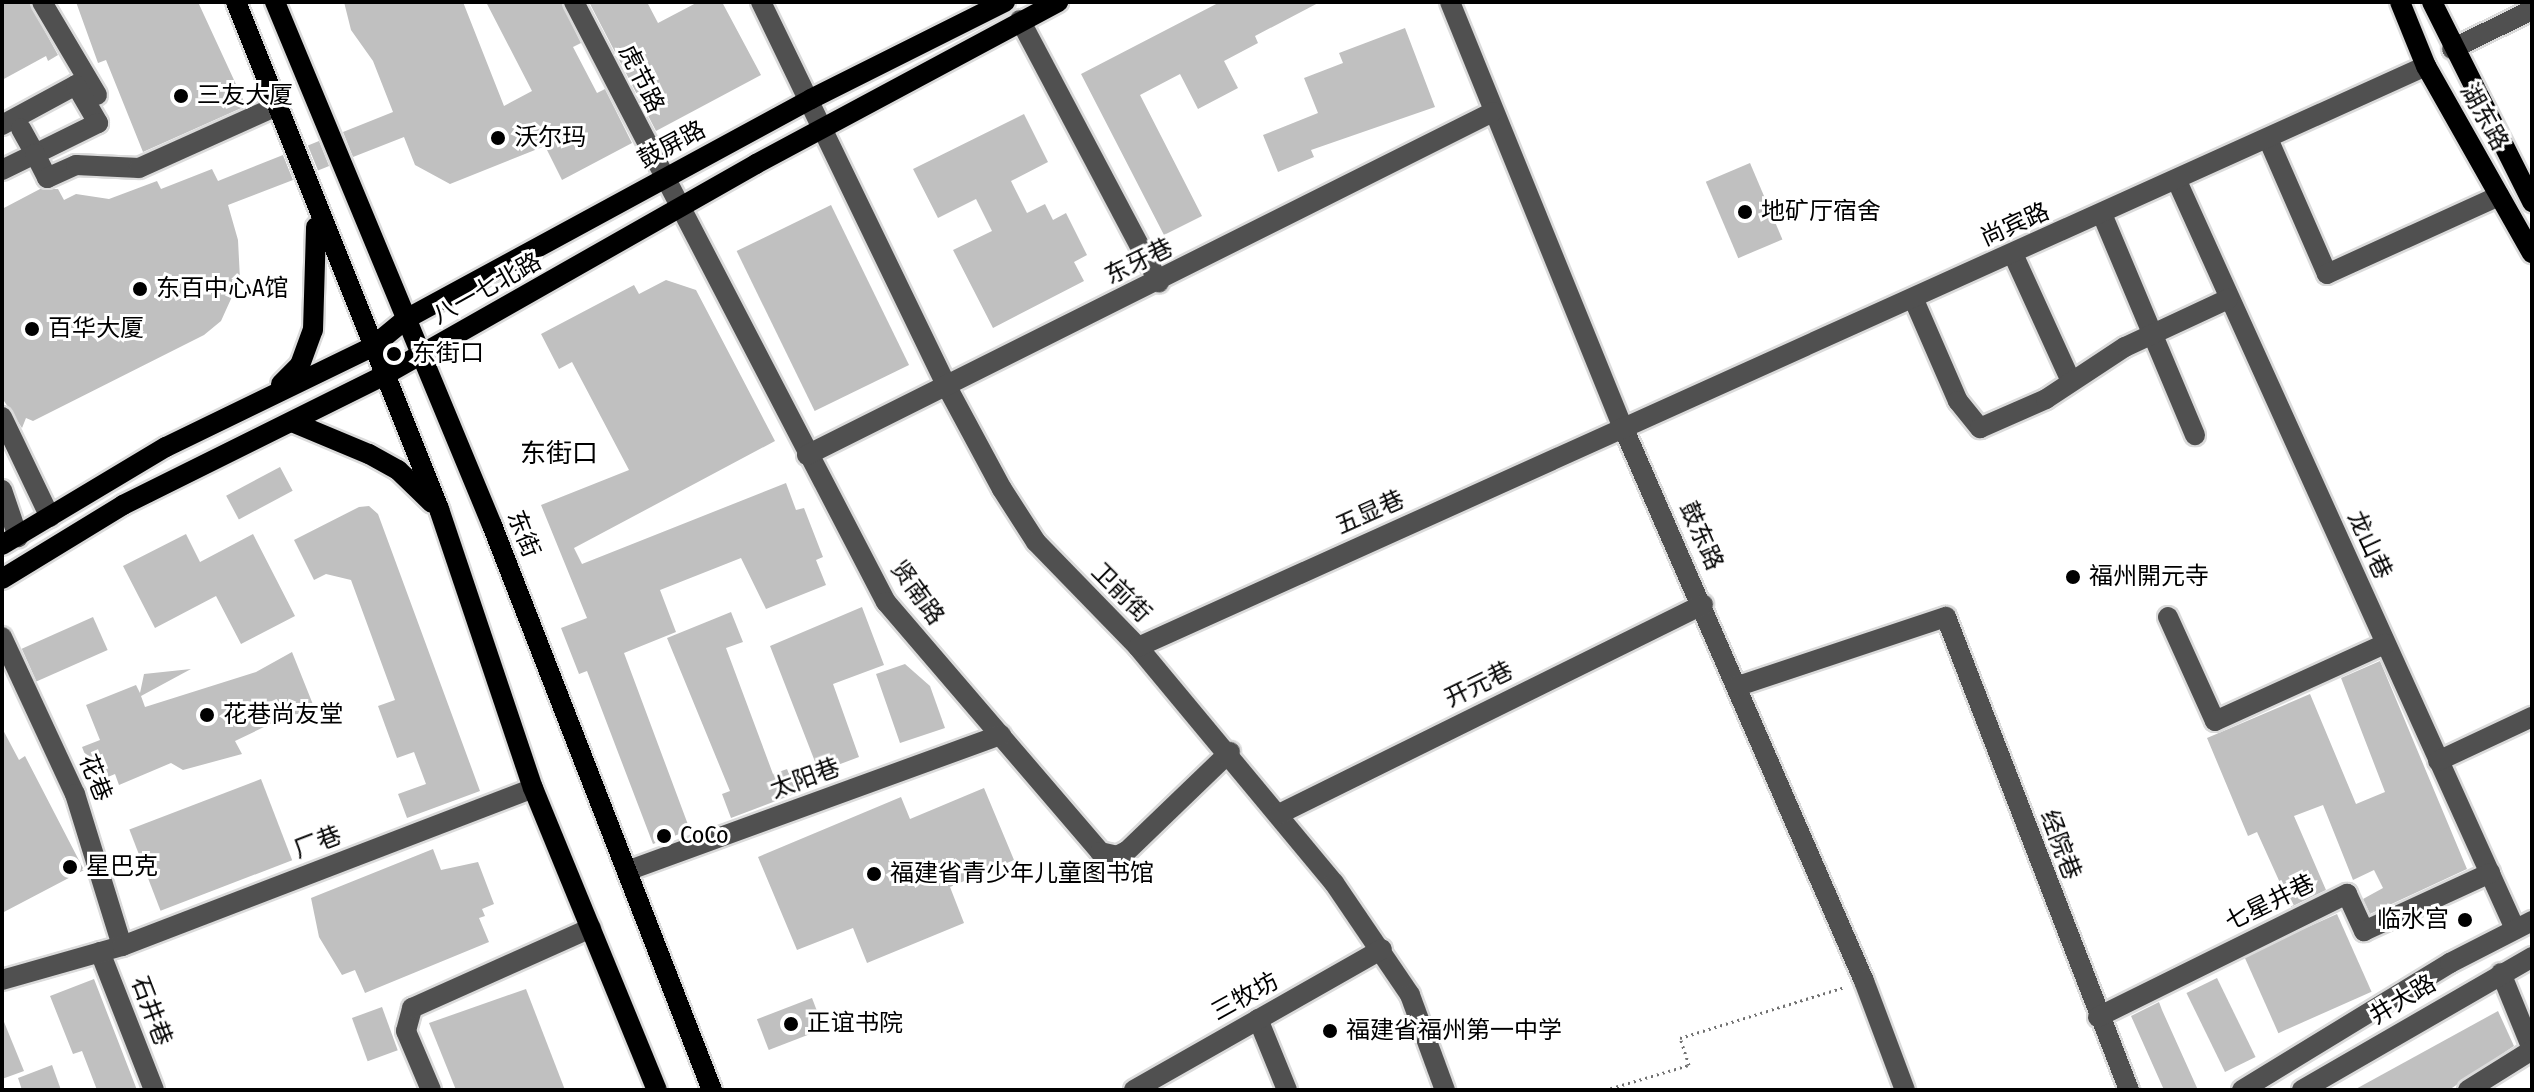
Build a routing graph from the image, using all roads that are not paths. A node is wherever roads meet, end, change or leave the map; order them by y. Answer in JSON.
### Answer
{"nodes":[{"id":1,"x":42,"y":2,"type":"edge"},
{"id":2,"x":236,"y":2,"type":"edge"},
{"id":3,"x":275,"y":2,"type":"edge"},
{"id":4,"x":574,"y":2,"type":"edge"},
{"id":5,"x":761,"y":2,"type":"edge"},
{"id":6,"x":1005,"y":2,"type":"edge"},
{"id":7,"x":1058,"y":2,"type":"edge"},
{"id":8,"x":1450,"y":2,"type":"edge"},
{"id":9,"x":2400,"y":2,"type":"edge"},
{"id":10,"x":2432,"y":2,"type":"edge"},
{"id":11,"x":2532,"y":10,"type":"edge"},
{"id":12,"x":1020,"y":20,"type":"junction"},
{"id":13,"x":2452,"y":49,"type":"junction"},
{"id":14,"x":2426,"y":66,"type":"junction"},
{"id":15,"x":811,"y":99,"type":"junction"},
{"id":16,"x":277,"y":106,"type":"junction"},
{"id":17,"x":1493,"y":112,"type":"junction"},
{"id":18,"x":101,"y":116,"type":"junction"},
{"id":19,"x":825,"y":126,"type":"junction"},
{"id":20,"x":11,"y":127,"type":"edge"},
{"id":21,"x":2269,"y":141,"type":"junction"},
{"id":22,"x":35,"y":154,"type":"junction"},
{"id":23,"x":2,"y":170,"type":"edge"},
{"id":24,"x":663,"y":179,"type":"junction"},
{"id":25,"x":2177,"y":181,"type":"junction"},
{"id":26,"x":2499,"y":196,"type":"junction"},
{"id":27,"x":2532,"y":202,"type":"edge"},
{"id":28,"x":316,"y":207,"type":"junction"},
{"id":29,"x":677,"y":208,"type":"junction"},
{"id":30,"x":2102,"y":214,"type":"junction"},
{"id":31,"x":2532,"y":253,"type":"edge"},
{"id":32,"x":2013,"y":254,"type":"junction"},
{"id":33,"x":1159,"y":282,"type":"junction"},
{"id":34,"x":2228,"y":299,"type":"junction"},
{"id":35,"x":1914,"y":300,"type":"junction"},
{"id":36,"x":406,"y":319,"type":"junction"},
{"id":37,"x":2151,"y":334,"type":"junction"},
{"id":38,"x":372,"y":347,"type":"junction"},
{"id":39,"x":421,"y":356,"type":"junction"},
{"id":40,"x":383,"y":376,"type":"junction"},
{"id":41,"x":2071,"y":381,"type":"junction"},
{"id":42,"x":946,"y":385,"type":"junction"},
{"id":43,"x":269,"y":396,"type":"junction"},
{"id":44,"x":2,"y":417,"type":"edge"},
{"id":45,"x":292,"y":422,"type":"junction"},
{"id":46,"x":1623,"y":427,"type":"junction"},
{"id":47,"x":2195,"y":435,"type":"dead end"},
{"id":48,"x":807,"y":455,"type":"junction"},
{"id":49,"x":2,"y":490,"type":"edge"},
{"id":50,"x":439,"y":509,"type":"junction"},
{"id":51,"x":50,"y":517,"type":"junction"},
{"id":52,"x":10,"y":541,"type":"edge"},
{"id":53,"x":2,"y":579,"type":"edge"},
{"id":54,"x":1703,"y":604,"type":"junction"},
{"id":55,"x":2168,"y":617,"type":"dead end"},
{"id":56,"x":2,"y":637,"type":"edge"},
{"id":57,"x":2385,"y":644,"type":"junction"},
{"id":58,"x":1138,"y":647,"type":"junction"},
{"id":59,"x":1738,"y":686,"type":"junction"},
{"id":60,"x":2532,"y":717,"type":"edge"},
{"id":61,"x":1001,"y":735,"type":"junction"},
{"id":62,"x":1230,"y":752,"type":"junction"},
{"id":63,"x":2438,"y":761,"type":"junction"},
{"id":64,"x":533,"y":788,"type":"junction"},
{"id":65,"x":1279,"y":814,"type":"junction"},
{"id":66,"x":627,"y":871,"type":"junction"},
{"id":67,"x":2490,"y":873,"type":"junction"},
{"id":68,"x":2523,"y":925,"type":"edge"},
{"id":69,"x":591,"y":928,"type":"junction"},
{"id":70,"x":122,"y":946,"type":"junction"},
{"id":71,"x":1382,"y":949,"type":"junction"},
{"id":72,"x":100,"y":952,"type":"junction"},
{"id":73,"x":2532,"y":957,"type":"edge"},
{"id":74,"x":2501,"y":973,"type":"junction"},
{"id":75,"x":2,"y":980,"type":"edge"},
{"id":76,"x":2098,"y":1017,"type":"junction"},
{"id":77,"x":1258,"y":1019,"type":"junction"},
{"id":78,"x":2532,"y":1049,"type":"edge"},
{"id":79,"x":154,"y":1090,"type":"edge"},
{"id":80,"x":431,"y":1090,"type":"edge"},
{"id":81,"x":657,"y":1090,"type":"edge"},
{"id":82,"x":712,"y":1090,"type":"edge"},
{"id":83,"x":1134,"y":1090,"type":"edge"},
{"id":84,"x":1287,"y":1090,"type":"edge"},
{"id":85,"x":1445,"y":1090,"type":"edge"},
{"id":86,"x":1905,"y":1090,"type":"edge"},
{"id":87,"x":2129,"y":1090,"type":"edge"},
{"id":88,"x":2242,"y":1090,"type":"edge"},
{"id":89,"x":2302,"y":1090,"type":"edge"},
{"id":90,"x":2468,"y":1090,"type":"edge"}],
"edges":[{"from":1,"to":18,"type":"street"},
{"from":2,"to":16,"type":"main road"},
{"from":3,"to":36,"type":"main road","name":"东街"},
{"from":4,"to":24,"type":"street","name":"虎节路"},
{"from":5,"to":15,"type":"street","name":"卫前街"},
{"from":6,"to":15,"type":"main road","name":"鼓屏路"},
{"from":7,"to":12,"type":"main road"},
{"from":8,"to":17,"type":"street","name":"鼓东路"},
{"from":9,"to":14,"type":"main road","name":"湖东路"},
{"from":10,"to":13,"type":"main road","name":"湖东路"},
{"from":11,"to":13,"type":"street"},
{"from":12,"to":19,"type":"main road"},
{"from":12,"to":33,"type":"street"},
{"from":13,"to":27,"type":"main road","name":"湖东路"},
{"from":14,"to":21,"type":"street","name":"尚宾路"},
{"from":14,"to":26,"type":"main road","name":"湖东路"},
{"from":15,"to":19,"type":"street","name":"卫前街"},
{"from":15,"to":24,"type":"main road","name":"鼓屏路"},
{"from":16,"to":22,"type":"street"},
{"from":16,"to":28,"type":"main road"},
{"from":17,"to":33,"type":"street","name":"东牙巷"},
{"from":17,"to":46,"type":"street","name":"鼓东路"},
{"from":18,"to":20,"type":"street"},
{"from":18,"to":22,"type":"street"},
{"from":19,"to":29,"type":"main road","name":"八一七北路"},
{"from":19,"to":42,"type":"street","name":"卫前街"},
{"from":20,"to":22,"type":"street"},
{"from":21,"to":25,"type":"street","name":"尚宾路"},
{"from":21,"to":26,"type":"street"},
{"from":22,"to":23,"type":"street"},
{"from":24,"to":29,"type":"street","name":"贤南路"},
{"from":24,"to":36,"type":"main road","name":"鼓屏路"},
{"from":25,"to":30,"type":"street","name":"尚宾路"},
{"from":25,"to":34,"type":"street","name":"龙山巷"},
{"from":26,"to":31,"type":"main road","name":"湖东路"},
{"from":28,"to":38,"type":"main road"},
{"from":28,"to":43,"type":"main road"},
{"from":29,"to":39,"type":"main road","name":"八一七北路"},
{"from":29,"to":48,"type":"street","name":"贤南路"},
{"from":30,"to":32,"type":"street","name":"尚宾路"},
{"from":30,"to":37,"type":"street"},
{"from":32,"to":35,"type":"street","name":"尚宾路"},
{"from":32,"to":41,"type":"street"},
{"from":33,"to":42,"type":"street","name":"东牙巷"},
{"from":34,"to":37,"type":"street"},
{"from":34,"to":57,"type":"street","name":"龙山巷"},
{"from":35,"to":41,"type":"street"},
{"from":35,"to":46,"type":"street","name":"尚宾路"},
{"from":36,"to":38,"type":"main road","name":"鼓屏路"},
{"from":36,"to":39,"type":"main road","name":"东街"},
{"from":37,"to":41,"type":"street"},
{"from":37,"to":47,"type":"street"},
{"from":38,"to":40,"type":"main road"},
{"from":38,"to":43,"type":"main road"},
{"from":39,"to":40,"type":"main road","name":"八一七北路"},
{"from":39,"to":66,"type":"main road","name":"东街"},
{"from":40,"to":45,"type":"main road","name":"八一七北路"},
{"from":40,"to":50,"type":"main road"},
{"from":42,"to":48,"type":"street","name":"东牙巷"},
{"from":42,"to":58,"type":"street","name":"卫前街"},
{"from":43,"to":51,"type":"main road"},
{"from":44,"to":51,"type":"street"},
{"from":45,"to":50,"type":"main road"},
{"from":45,"to":53,"type":"main road","name":"八一七北路"},
{"from":46,"to":54,"type":"street","name":"鼓东路"},
{"from":46,"to":58,"type":"street","name":"五显巷"},
{"from":48,"to":61,"type":"street","name":"贤南路"},
{"from":49,"to":52,"type":"street"},
{"from":50,"to":64,"type":"main road"},
{"from":51,"to":52,"type":"main road"},
{"from":54,"to":59,"type":"street","name":"鼓东路"},
{"from":54,"to":65,"type":"street","name":"开元巷"},
{"from":55,"to":57,"type":"street"},
{"from":56,"to":70,"type":"street","name":"花巷"},
{"from":57,"to":63,"type":"street","name":"龙山巷"},
{"from":58,"to":62,"type":"street","name":"卫前街"},
{"from":59,"to":76,"type":"street","name":"经院巷"},
{"from":59,"to":86,"type":"street","name":"鼓东路"},
{"from":60,"to":63,"type":"street"},
{"from":61,"to":62,"type":"street","name":"贤南路"},
{"from":61,"to":66,"type":"street","name":"太阳巷"},
{"from":62,"to":65,"type":"street","name":"卫前街"},
{"from":63,"to":67,"type":"street","name":"龙山巷"},
{"from":64,"to":69,"type":"main road"},
{"from":64,"to":70,"type":"street","name":"厂巷"},
{"from":65,"to":71,"type":"street","name":"卫前街"},
{"from":66,"to":82,"type":"main road","name":"东街"},
{"from":67,"to":68,"type":"street","name":"龙山巷"},
{"from":67,"to":76,"type":"street","name":"七星井巷"},
{"from":68,"to":88,"type":"street"},
{"from":69,"to":80,"type":"street"},
{"from":69,"to":81,"type":"main road"},
{"from":70,"to":72,"type":"street","name":"厂巷"},
{"from":71,"to":77,"type":"street","name":"三牧坊"},
{"from":71,"to":85,"type":"street","name":"卫前街"},
{"from":72,"to":75,"type":"street","name":"厂巷"},
{"from":72,"to":79,"type":"street","name":"石井巷"},
{"from":73,"to":74,"type":"street","name":"井大路"},
{"from":74,"to":78,"type":"street"},
{"from":74,"to":89,"type":"street","name":"井大路"},
{"from":76,"to":87,"type":"street","name":"经院巷"},
{"from":77,"to":83,"type":"street","name":"三牧坊"},
{"from":77,"to":84,"type":"street"},
{"from":78,"to":90,"type":"street"}]}
